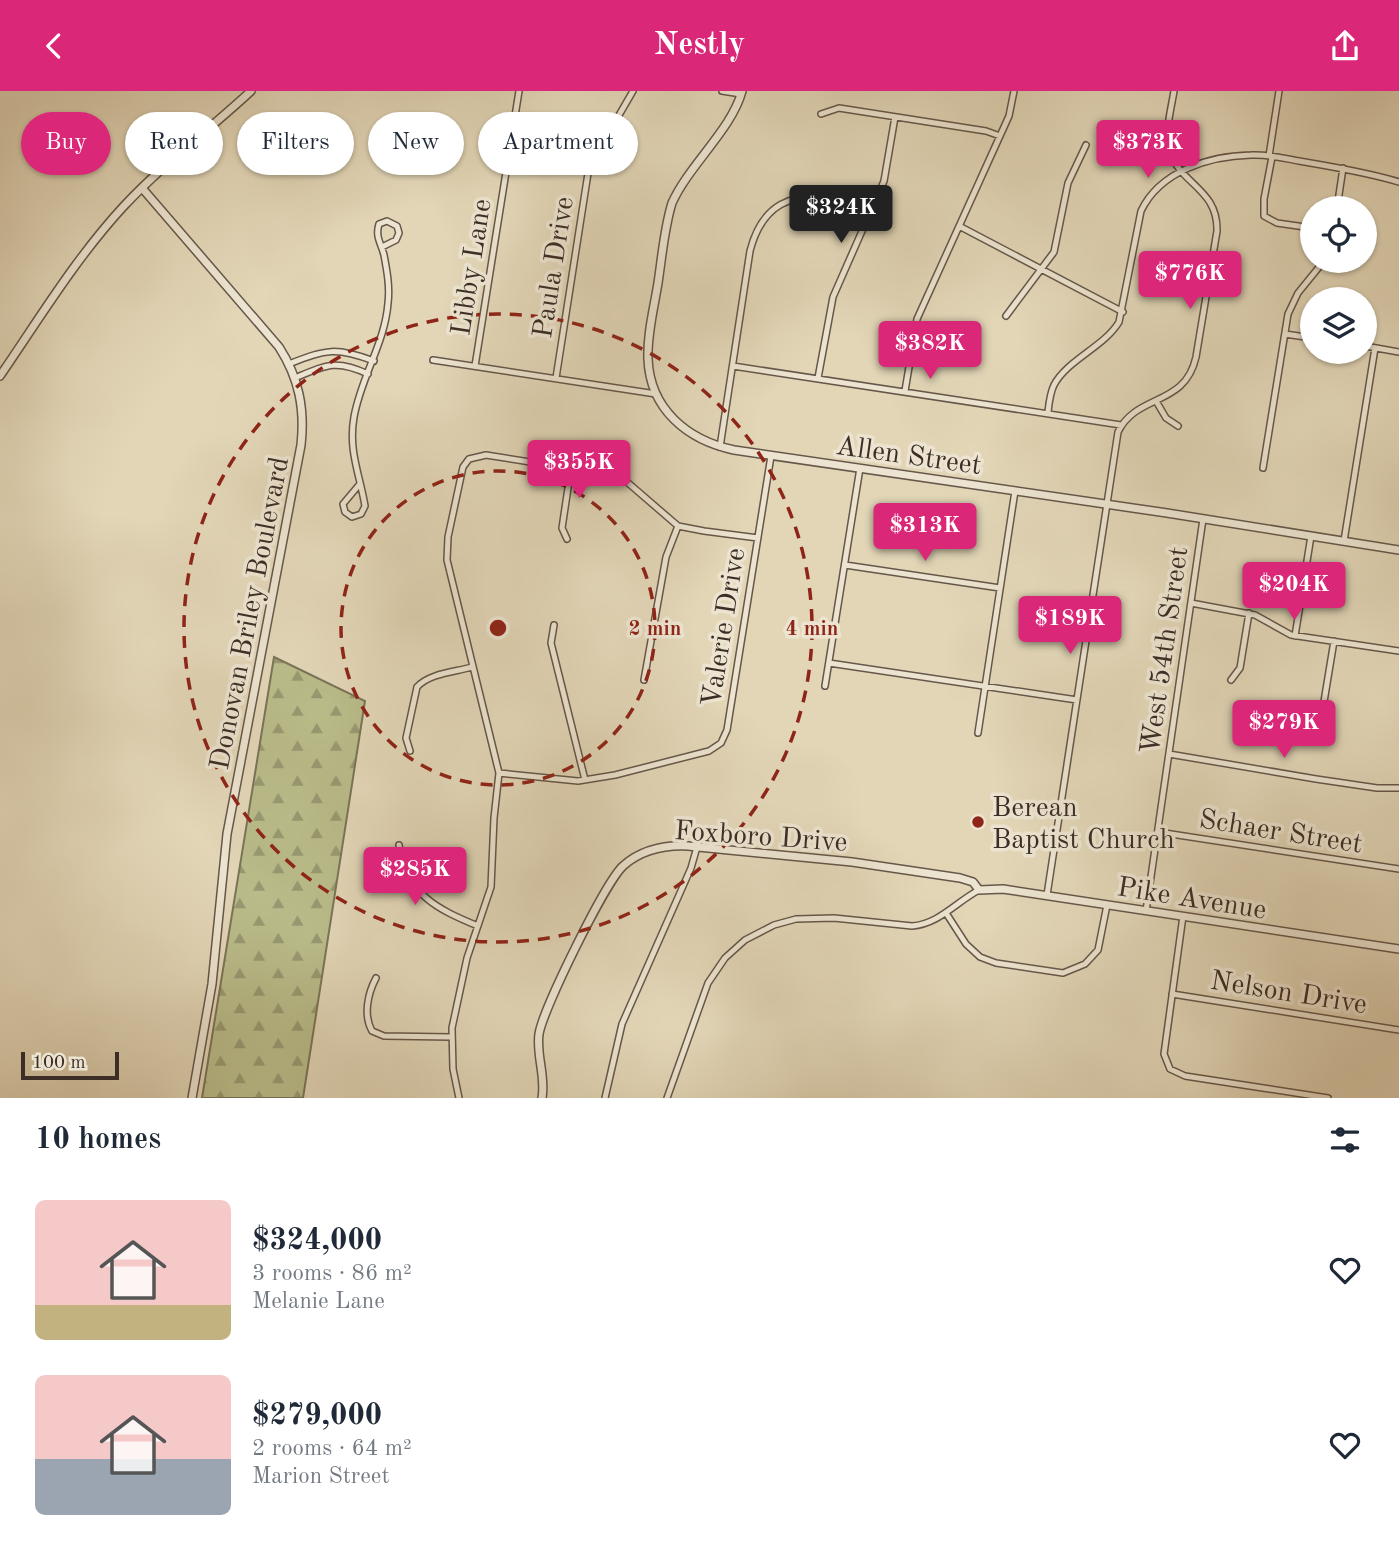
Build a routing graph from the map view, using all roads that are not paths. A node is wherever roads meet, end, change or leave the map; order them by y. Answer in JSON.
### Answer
{"nodes":[{"id":1,"x":251,"y":91,"type":"edge"},
{"id":2,"x":519,"y":91,"type":"edge"},
{"id":3,"x":633,"y":91,"type":"edge"},
{"id":4,"x":722,"y":91,"type":"edge"},
{"id":5,"x":1014,"y":91,"type":"edge"},
{"id":6,"x":1174,"y":91,"type":"edge"},
{"id":7,"x":1279,"y":91,"type":"edge"},
{"id":8,"x":742,"y":92,"type":"edge"},
{"id":9,"x":821,"y":114,"type":"dead end"},
{"id":10,"x":895,"y":117,"type":"junction"},
{"id":11,"x":1000,"y":136,"type":"junction"},
{"id":12,"x":1086,"y":145,"type":"dead end"},
{"id":13,"x":1270,"y":156,"type":"junction"},
{"id":14,"x":1343,"y":168,"type":"junction"},
{"id":15,"x":1181,"y":170,"type":"junction"},
{"id":16,"x":1399,"y":182,"type":"edge"},
{"id":17,"x":142,"y":188,"type":"junction"},
{"id":18,"x":1339,"y":196,"type":"edge"},
{"id":19,"x":874,"y":204,"type":"junction"},
{"id":20,"x":959,"y":226,"type":"junction"},
{"id":21,"x":1300,"y":226,"type":"edge"},
{"id":22,"x":382,"y":247,"type":"junction"},
{"id":23,"x":1041,"y":271,"type":"junction"},
{"id":24,"x":1314,"y":273,"type":"edge"},
{"id":25,"x":1123,"y":312,"type":"junction"},
{"id":26,"x":1006,"y":316,"type":"dead end"},
{"id":27,"x":1285,"y":334,"type":"junction"},
{"id":28,"x":1300,"y":336,"type":"edge"},
{"id":29,"x":1377,"y":348,"type":"edge"},
{"id":30,"x":345,"y":351,"type":"junction"},
{"id":31,"x":1399,"y":352,"type":"edge"},
{"id":32,"x":321,"y":353,"type":"junction"},
{"id":33,"x":433,"y":360,"type":"dead end"},
{"id":34,"x":374,"y":361,"type":"junction"},
{"id":35,"x":289,"y":364,"type":"junction"},
{"id":36,"x":1372,"y":364,"type":"edge"},
{"id":37,"x":344,"y":365,"type":"junction"},
{"id":38,"x":475,"y":366,"type":"junction"},
{"id":39,"x":733,"y":366,"type":"junction"},
{"id":40,"x":324,"y":367,"type":"junction"},
{"id":41,"x":368,"y":374,"type":"junction"},
{"id":42,"x":0,"y":376,"type":"edge"},
{"id":43,"x":295,"y":378,"type":"junction"},
{"id":44,"x":556,"y":378,"type":"junction"},
{"id":45,"x":818,"y":379,"type":"junction"},
{"id":46,"x":905,"y":391,"type":"junction"},
{"id":47,"x":656,"y":394,"type":"junction"},
{"id":48,"x":1156,"y":401,"type":"junction"},
{"id":49,"x":1048,"y":412,"type":"junction"},
{"id":50,"x":1121,"y":425,"type":"junction"},
{"id":51,"x":1178,"y":426,"type":"dead end"},
{"id":52,"x":720,"y":447,"type":"junction"},
{"id":53,"x":771,"y":456,"type":"junction"},
{"id":54,"x":570,"y":468,"type":"junction"},
{"id":55,"x":860,"y":468,"type":"junction"},
{"id":56,"x":1263,"y":468,"type":"dead end"},
{"id":57,"x":359,"y":485,"type":"junction"},
{"id":58,"x":1015,"y":491,"type":"junction"},
{"id":59,"x":1106,"y":504,"type":"junction"},
{"id":60,"x":1203,"y":519,"type":"junction"},
{"id":61,"x":678,"y":526,"type":"junction"},
{"id":62,"x":1311,"y":535,"type":"junction"},
{"id":63,"x":758,"y":538,"type":"junction"},
{"id":64,"x":568,"y":539,"type":"dead end"},
{"id":65,"x":1344,"y":541,"type":"junction"},
{"id":66,"x":1399,"y":550,"type":"edge"},
{"id":67,"x":845,"y":565,"type":"junction"},
{"id":68,"x":1000,"y":588,"type":"junction"},
{"id":69,"x":1191,"y":603,"type":"junction"},
{"id":70,"x":1249,"y":613,"type":"junction"},
{"id":71,"x":554,"y":625,"type":"dead end"},
{"id":72,"x":1295,"y":636,"type":"junction"},
{"id":73,"x":1334,"y":642,"type":"junction"},
{"id":74,"x":1399,"y":651,"type":"edge"},
{"id":75,"x":829,"y":663,"type":"junction"},
{"id":76,"x":472,"y":667,"type":"junction"},
{"id":77,"x":644,"y":680,"type":"dead end"},
{"id":78,"x":1231,"y":680,"type":"dead end"},
{"id":79,"x":825,"y":686,"type":"dead end"},
{"id":80,"x":985,"y":686,"type":"junction"},
{"id":81,"x":1077,"y":700,"type":"junction"},
{"id":82,"x":978,"y":733,"type":"dead end"},
{"id":83,"x":1318,"y":738,"type":"dead end"},
{"id":84,"x":410,"y":751,"type":"dead end"},
{"id":85,"x":1169,"y":754,"type":"junction"},
{"id":86,"x":499,"y":773,"type":"junction"},
{"id":87,"x":584,"y":780,"type":"junction"},
{"id":88,"x":1399,"y":788,"type":"edge"},
{"id":89,"x":1158,"y":832,"type":"junction"},
{"id":90,"x":400,"y":845,"type":"dead end"},
{"id":91,"x":697,"y":847,"type":"junction"},
{"id":92,"x":1399,"y":869,"type":"edge"},
{"id":93,"x":979,"y":890,"type":"junction"},
{"id":94,"x":1046,"y":895,"type":"junction"},
{"id":95,"x":1108,"y":905,"type":"junction"},
{"id":96,"x":1146,"y":911,"type":"junction"},
{"id":97,"x":946,"y":913,"type":"junction"},
{"id":98,"x":1183,"y":916,"type":"junction"},
{"id":99,"x":478,"y":926,"type":"junction"},
{"id":100,"x":1399,"y":939,"type":"edge"},
{"id":101,"x":1398,"y":949,"type":"edge"},
{"id":102,"x":376,"y":978,"type":"dead end"},
{"id":103,"x":1172,"y":993,"type":"junction"},
{"id":104,"x":1399,"y":1030,"type":"edge"},
{"id":105,"x":451,"y":1037,"type":"junction"},
{"id":106,"x":192,"y":1098,"type":"edge"},
{"id":107,"x":459,"y":1098,"type":"edge"},
{"id":108,"x":542,"y":1098,"type":"edge"},
{"id":109,"x":604,"y":1098,"type":"edge"},
{"id":110,"x":667,"y":1098,"type":"edge"},
{"id":111,"x":1328,"y":1098,"type":"edge"}],
"edges":[{"from":1,"to":17,"type":"street"},
{"from":2,"to":38,"type":"street","name":"Libby Lane"},
{"from":3,"to":44,"type":"street","name":"Paula Drive"},
{"from":4,"to":8,"type":"street"},
{"from":5,"to":11,"type":"street"},
{"from":6,"to":15,"type":"street"},
{"from":7,"to":13,"type":"street"},
{"from":8,"to":47,"type":"street"},
{"from":9,"to":10,"type":"street"},
{"from":10,"to":11,"type":"street"},
{"from":10,"to":19,"type":"street"},
{"from":11,"to":20,"type":"street"},
{"from":12,"to":23,"type":"street"},
{"from":13,"to":14,"type":"street"},
{"from":13,"to":15,"type":"street"},
{"from":13,"to":21,"type":"street"},
{"from":14,"to":16,"type":"street"},
{"from":14,"to":18,"type":"street"},
{"from":15,"to":25,"type":"street"},
{"from":15,"to":48,"type":"street"},
{"from":17,"to":35,"type":"street","name":"Donovan Briley Boulevard"},
{"from":17,"to":42,"type":"street"},
{"from":19,"to":39,"type":"street"},
{"from":19,"to":45,"type":"street"},
{"from":20,"to":23,"type":"street"},
{"from":20,"to":46,"type":"street"},
{"from":22,"to":22,"type":"street"},
{"from":22,"to":34,"type":"street"},
{"from":23,"to":25,"type":"street"},
{"from":23,"to":26,"type":"street"},
{"from":24,"to":27,"type":"street"},
{"from":25,"to":49,"type":"street"},
{"from":27,"to":28,"type":"street"},
{"from":27,"to":56,"type":"street"},
{"from":29,"to":31,"type":"street"},
{"from":30,"to":32,"type":"street"},
{"from":30,"to":34,"type":"street"},
{"from":30,"to":37,"type":"street"},
{"from":32,"to":35,"type":"street"},
{"from":32,"to":40,"type":"street"},
{"from":33,"to":38,"type":"street"},
{"from":34,"to":41,"type":"street"},
{"from":35,"to":43,"type":"street","name":"Donovan Briley Boulevard"},
{"from":36,"to":65,"type":"street"},
{"from":37,"to":40,"type":"street"},
{"from":37,"to":41,"type":"street"},
{"from":38,"to":44,"type":"street"},
{"from":39,"to":45,"type":"street"},
{"from":39,"to":52,"type":"street"},
{"from":40,"to":43,"type":"street"},
{"from":41,"to":57,"type":"street"},
{"from":43,"to":106,"type":"street","name":"Donovan Briley Boulevard"},
{"from":44,"to":47,"type":"street"},
{"from":45,"to":46,"type":"street"},
{"from":46,"to":49,"type":"street"},
{"from":47,"to":52,"type":"street","name":"Allen Street"},
{"from":48,"to":50,"type":"street"},
{"from":48,"to":51,"type":"street"},
{"from":49,"to":50,"type":"street"},
{"from":50,"to":59,"type":"street"},
{"from":52,"to":53,"type":"street","name":"Allen Street"},
{"from":53,"to":55,"type":"street","name":"Allen Street"},
{"from":53,"to":63,"type":"street","name":"Valerie Drive"},
{"from":54,"to":61,"type":"street"},
{"from":54,"to":64,"type":"street"},
{"from":54,"to":76,"type":"street"},
{"from":55,"to":58,"type":"street","name":"Allen Street"},
{"from":55,"to":67,"type":"street"},
{"from":57,"to":57,"type":"street"},
{"from":58,"to":59,"type":"street","name":"Allen Street"},
{"from":58,"to":68,"type":"street"},
{"from":59,"to":60,"type":"street","name":"Allen Street"},
{"from":59,"to":81,"type":"street"},
{"from":60,"to":62,"type":"street","name":"Allen Street"},
{"from":60,"to":69,"type":"street","name":"West 54th Street"},
{"from":61,"to":63,"type":"street"},
{"from":61,"to":77,"type":"street"},
{"from":62,"to":65,"type":"street","name":"Allen Street"},
{"from":62,"to":72,"type":"street"},
{"from":63,"to":87,"type":"street","name":"Valerie Drive"},
{"from":65,"to":66,"type":"street","name":"Allen Street"},
{"from":67,"to":68,"type":"street"},
{"from":67,"to":75,"type":"street"},
{"from":68,"to":80,"type":"street"},
{"from":69,"to":70,"type":"street"},
{"from":69,"to":85,"type":"street","name":"West 54th Street"},
{"from":70,"to":72,"type":"street"},
{"from":70,"to":78,"type":"street"},
{"from":71,"to":87,"type":"street"},
{"from":72,"to":73,"type":"street"},
{"from":73,"to":74,"type":"street"},
{"from":73,"to":83,"type":"street"},
{"from":75,"to":79,"type":"street"},
{"from":75,"to":80,"type":"street"},
{"from":76,"to":84,"type":"street"},
{"from":76,"to":86,"type":"street"},
{"from":80,"to":81,"type":"street"},
{"from":80,"to":82,"type":"street"},
{"from":81,"to":94,"type":"street"},
{"from":85,"to":88,"type":"street"},
{"from":85,"to":89,"type":"street","name":"West 54th Street"},
{"from":86,"to":87,"type":"street","name":"Valerie Drive"},
{"from":86,"to":99,"type":"street"},
{"from":89,"to":92,"type":"street","name":"Schaer Street"},
{"from":89,"to":96,"type":"street","name":"West 54th Street"},
{"from":90,"to":99,"type":"street"},
{"from":91,"to":93,"type":"street","name":"Foxboro Drive"},
{"from":91,"to":108,"type":"street","name":"Foxboro Drive"},
{"from":91,"to":109,"type":"street"},
{"from":93,"to":94,"type":"street","name":"Pike Avenue"},
{"from":93,"to":97,"type":"street"},
{"from":94,"to":95,"type":"street","name":"Pike Avenue"},
{"from":95,"to":96,"type":"street","name":"Pike Avenue"},
{"from":95,"to":97,"type":"street"},
{"from":96,"to":98,"type":"street","name":"Pike Avenue"},
{"from":97,"to":110,"type":"street"},
{"from":98,"to":101,"type":"street","name":"Pike Avenue"},
{"from":98,"to":103,"type":"street"},
{"from":99,"to":105,"type":"street"},
{"from":100,"to":101,"type":"street"},
{"from":102,"to":105,"type":"street"},
{"from":103,"to":104,"type":"street","name":"Nelson Drive"},
{"from":103,"to":111,"type":"street"},
{"from":105,"to":107,"type":"street"}]}
